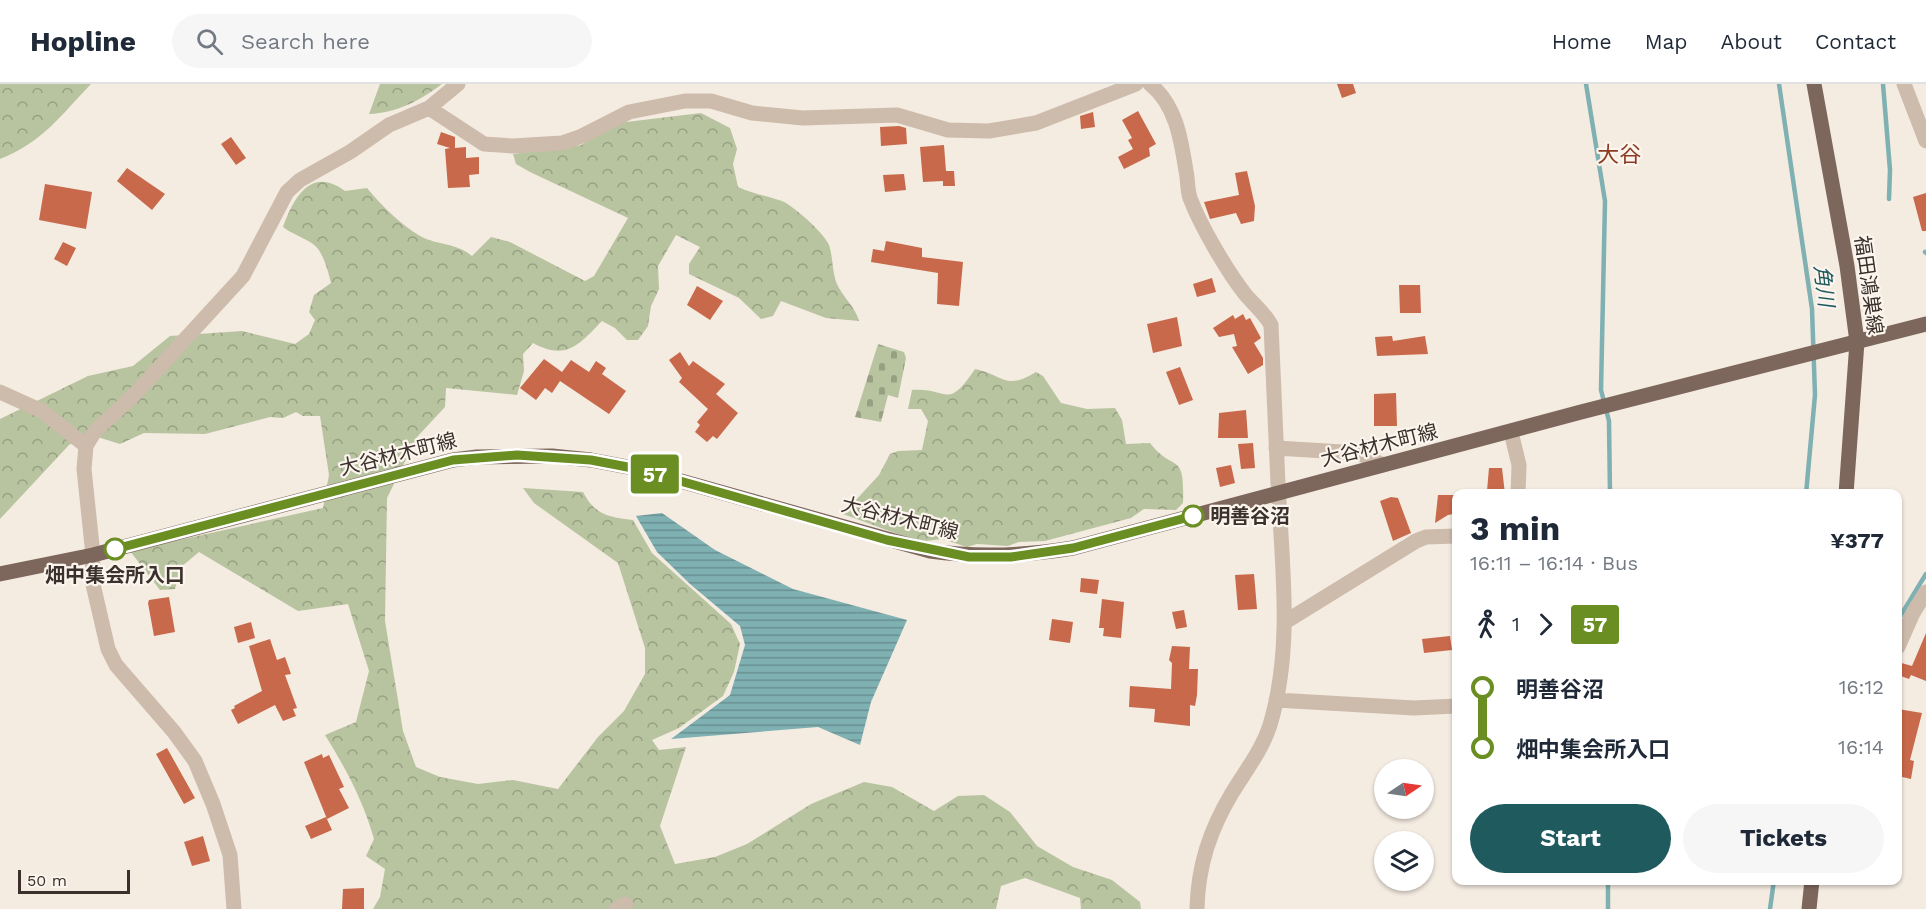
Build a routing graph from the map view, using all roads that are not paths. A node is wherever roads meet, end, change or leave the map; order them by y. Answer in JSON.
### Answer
{"nodes":[{"id":1,"x":458,"y":84,"type":"edge"},
{"id":2,"x":1136,"y":84,"type":"edge"},
{"id":3,"x":1150,"y":84,"type":"edge"},
{"id":4,"x":1814,"y":84,"type":"edge"},
{"id":5,"x":1904,"y":84,"type":"edge"},
{"id":6,"x":429,"y":108,"type":"junction"},
{"id":7,"x":1926,"y":141,"type":"edge"},
{"id":8,"x":1926,"y":324,"type":"edge"},
{"id":9,"x":1857,"y":342,"type":"junction"},
{"id":10,"x":0,"y":392,"type":"edge"},
{"id":11,"x":1510,"y":432,"type":"junction"},
{"id":12,"x":86,"y":446,"type":"junction"},
{"id":13,"x":1276,"y":448,"type":"junction"},
{"id":14,"x":1383,"y":465,"type":"junction"},
{"id":15,"x":1278,"y":484,"type":"dead end"},
{"id":16,"x":1518,"y":489,"type":"edge"},
{"id":17,"x":1846,"y":489,"type":"edge"},
{"id":18,"x":1279,"y":501,"type":"dead end"},
{"id":19,"x":1452,"y":536,"type":"edge"},
{"id":20,"x":93,"y":555,"type":"junction"},
{"id":21,"x":0,"y":574,"type":"edge"},
{"id":22,"x":1926,"y":592,"type":"edge"},
{"id":23,"x":1285,"y":622,"type":"junction"},
{"id":24,"x":1902,"y":638,"type":"edge"},
{"id":25,"x":1276,"y":700,"type":"junction"},
{"id":26,"x":1452,"y":706,"type":"edge"},
{"id":27,"x":1811,"y":885,"type":"edge"},
{"id":28,"x":234,"y":909,"type":"edge"},
{"id":29,"x":1197,"y":909,"type":"edge"},
{"id":30,"x":1809,"y":909,"type":"edge"}],
"edges":[{"from":1,"to":6,"type":"street"},
{"from":2,"to":6,"type":"street"},
{"from":3,"to":13,"type":"street"},
{"from":4,"to":9,"type":"main road","name":"福田鴻巣線"},
{"from":5,"to":7,"type":"street"},
{"from":6,"to":12,"type":"street"},
{"from":8,"to":9,"type":"main road","name":"大谷材木町線"},
{"from":9,"to":11,"type":"main road","name":"大谷材木町線"},
{"from":9,"to":17,"type":"main road","name":"福田鴻巣線"},
{"from":10,"to":12,"type":"street"},
{"from":11,"to":14,"type":"main road","name":"大谷材木町線"},
{"from":11,"to":16,"type":"street"},
{"from":12,"to":20,"type":"street"},
{"from":13,"to":14,"type":"street"},
{"from":13,"to":15,"type":"street"},
{"from":14,"to":20,"type":"main road","name":"大谷材木町線"},
{"from":18,"to":23,"type":"street"},
{"from":19,"to":23,"type":"street"},
{"from":20,"to":21,"type":"main road","name":"大谷材木町線"},
{"from":20,"to":28,"type":"street"},
{"from":22,"to":24,"type":"street"},
{"from":23,"to":25,"type":"street"},
{"from":25,"to":26,"type":"street"},
{"from":25,"to":29,"type":"street"},
{"from":27,"to":30,"type":"main road"}]}
